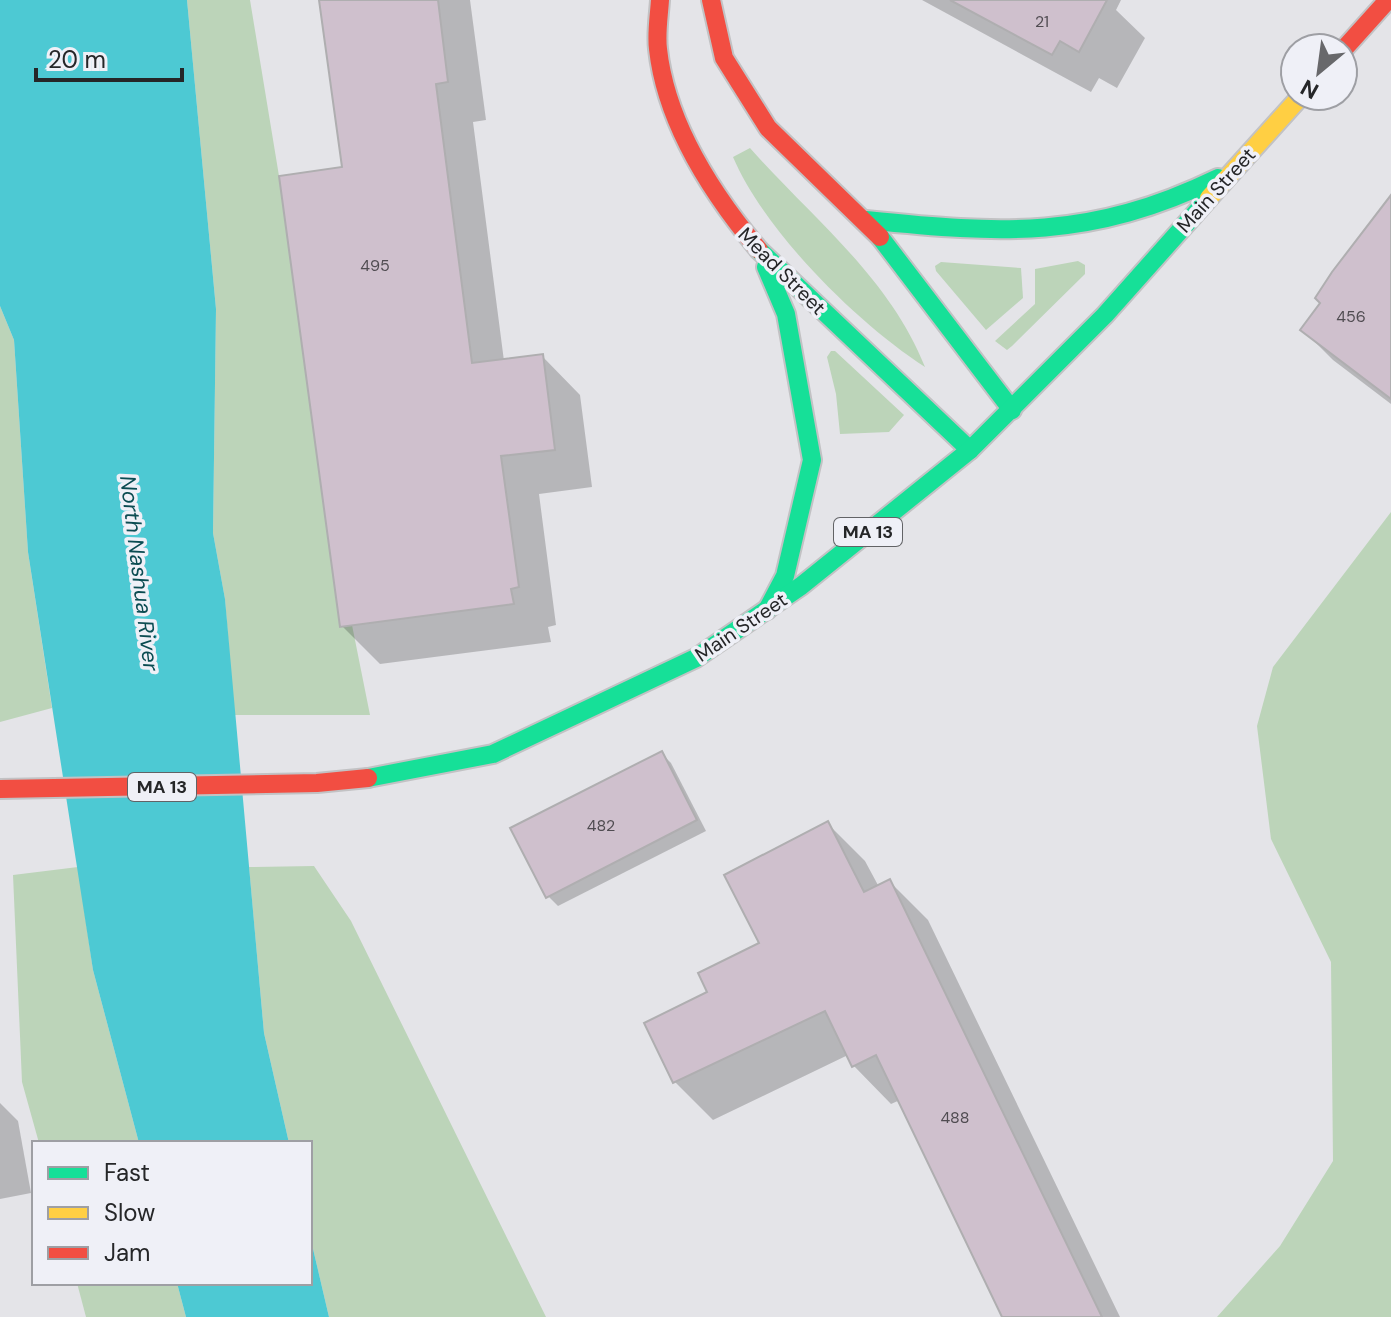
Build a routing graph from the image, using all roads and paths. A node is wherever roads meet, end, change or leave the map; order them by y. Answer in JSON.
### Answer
{"nodes":[{"id":1,"x":660,"y":0,"type":"edge"},
{"id":2,"x":711,"y":0,"type":"edge"},
{"id":3,"x":1388,"y":0,"type":"edge"},
{"id":4,"x":1359,"y":32,"type":"edge"},
{"id":5,"x":1287,"y":112,"type":"edge"},
{"id":6,"x":1235,"y":170,"type":"junction"},
{"id":7,"x":866,"y":220,"type":"junction"},
{"id":8,"x":761,"y":253,"type":"junction"},
{"id":9,"x":1012,"y":410,"type":"junction"},
{"id":10,"x":970,"y":450,"type":"junction"},
{"id":11,"x":767,"y":610,"type":"junction"},
{"id":12,"x":3,"y":790,"type":"edge"}],
"edges":[{"from":1,"to":8,"type":"main road","name":"Mead Street"},
{"from":2,"to":7,"type":"main road"},
{"from":3,"to":4,"type":"main road"},
{"from":5,"to":6,"type":"main road","name":"Main Street","number":"MA 13"},
{"from":6,"to":7,"type":"main road"},
{"from":6,"to":9,"type":"main road","name":"Main Street","number":"MA 13"},
{"from":7,"to":9,"type":"main road"},
{"from":8,"to":10,"type":"main road","name":"Mead Street"},
{"from":8,"to":11,"type":"main road"},
{"from":9,"to":10,"type":"main road","name":"Main Street","number":"MA 13"},
{"from":10,"to":11,"type":"main road","name":"Main Street","number":"MA 13"},
{"from":11,"to":12,"type":"main road","name":"Main Street","number":"MA 13"}]}
